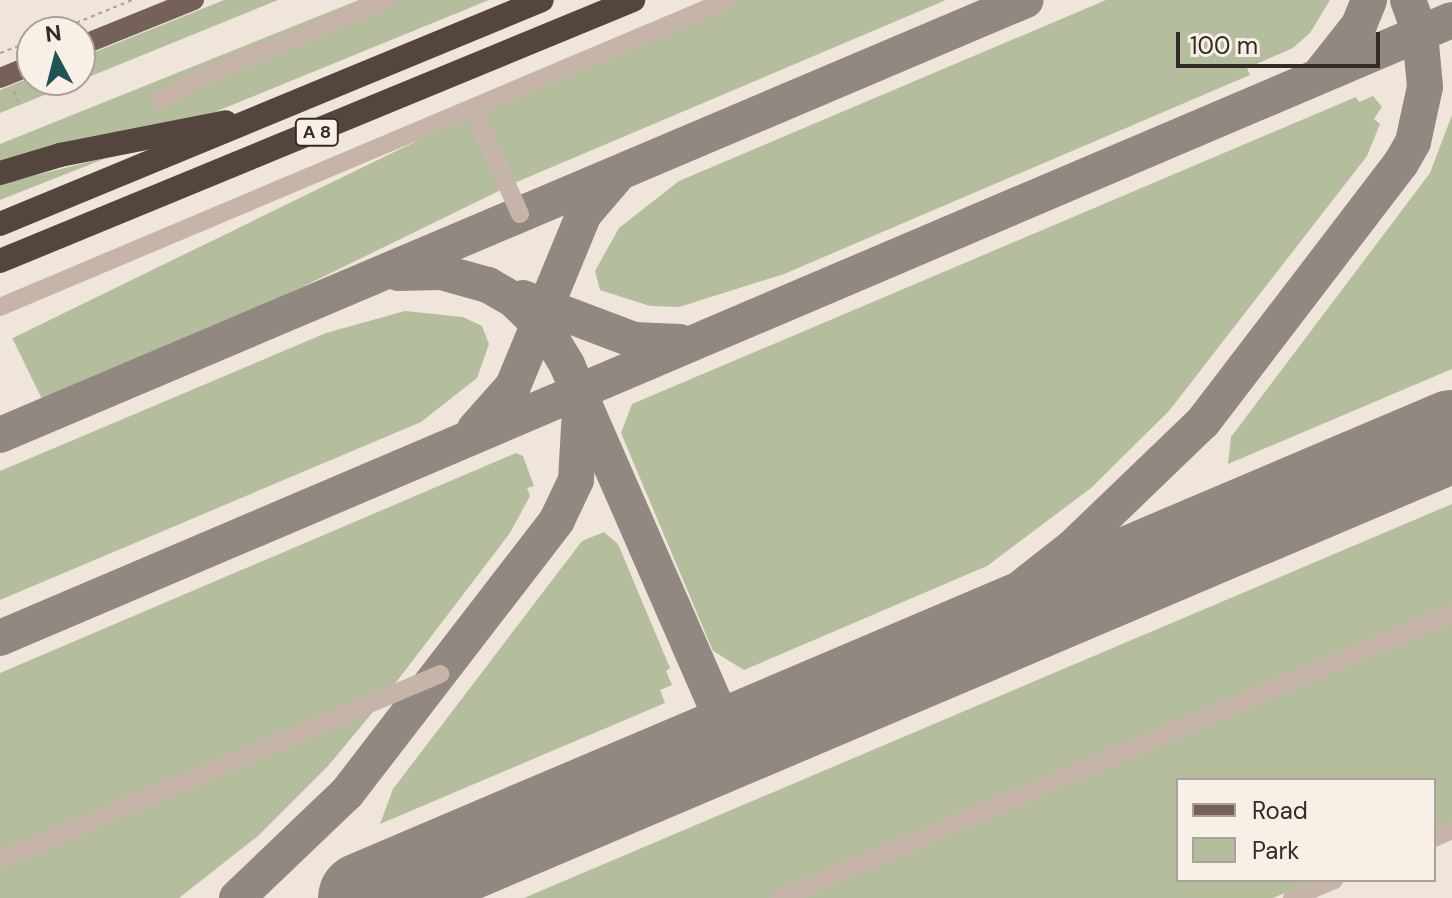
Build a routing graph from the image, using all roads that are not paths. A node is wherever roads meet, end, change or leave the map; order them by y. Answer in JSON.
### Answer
{"nodes":[{"id":1,"x":194,"y":0,"type":"edge"},
{"id":2,"x":387,"y":0,"type":"edge"},
{"id":3,"x":542,"y":0,"type":"edge"},
{"id":4,"x":633,"y":0,"type":"edge"},
{"id":5,"x":727,"y":0,"type":"edge"},
{"id":6,"x":96,"y":40,"type":"edge"},
{"id":7,"x":160,"y":101,"type":"dead end"},
{"id":8,"x":473,"y":108,"type":"junction"},
{"id":9,"x":264,"y":117,"type":"junction"},
{"id":10,"x":0,"y":173,"type":"edge"},
{"id":11,"x":520,"y":214,"type":"dead end"},
{"id":12,"x":0,"y":224,"type":"edge"},
{"id":13,"x":0,"y":261,"type":"edge"},
{"id":14,"x":0,"y":307,"type":"edge"},
{"id":15,"x":1452,"y":613,"type":"edge"},
{"id":16,"x":440,"y":674,"type":"dead end"},
{"id":17,"x":0,"y":860,"type":"edge"},
{"id":18,"x":1329,"y":882,"type":"edge"},
{"id":19,"x":780,"y":898,"type":"edge"},
{"id":20,"x":1292,"y":898,"type":"edge"}],
"edges":[{"from":1,"to":6,"type":"main road"},
{"from":2,"to":7,"type":"lane"},
{"from":3,"to":9,"type":"highway","number":"A 8"},
{"from":4,"to":13,"type":"highway","number":"A 8"},
{"from":5,"to":8,"type":"lane"},
{"from":8,"to":11,"type":"lane"},
{"from":8,"to":14,"type":"lane"},
{"from":9,"to":10,"type":"highway"},
{"from":9,"to":12,"type":"highway","number":"A 8"},
{"from":15,"to":19,"type":"lane"},
{"from":16,"to":17,"type":"lane"},
{"from":18,"to":20,"type":"lane"}]}
